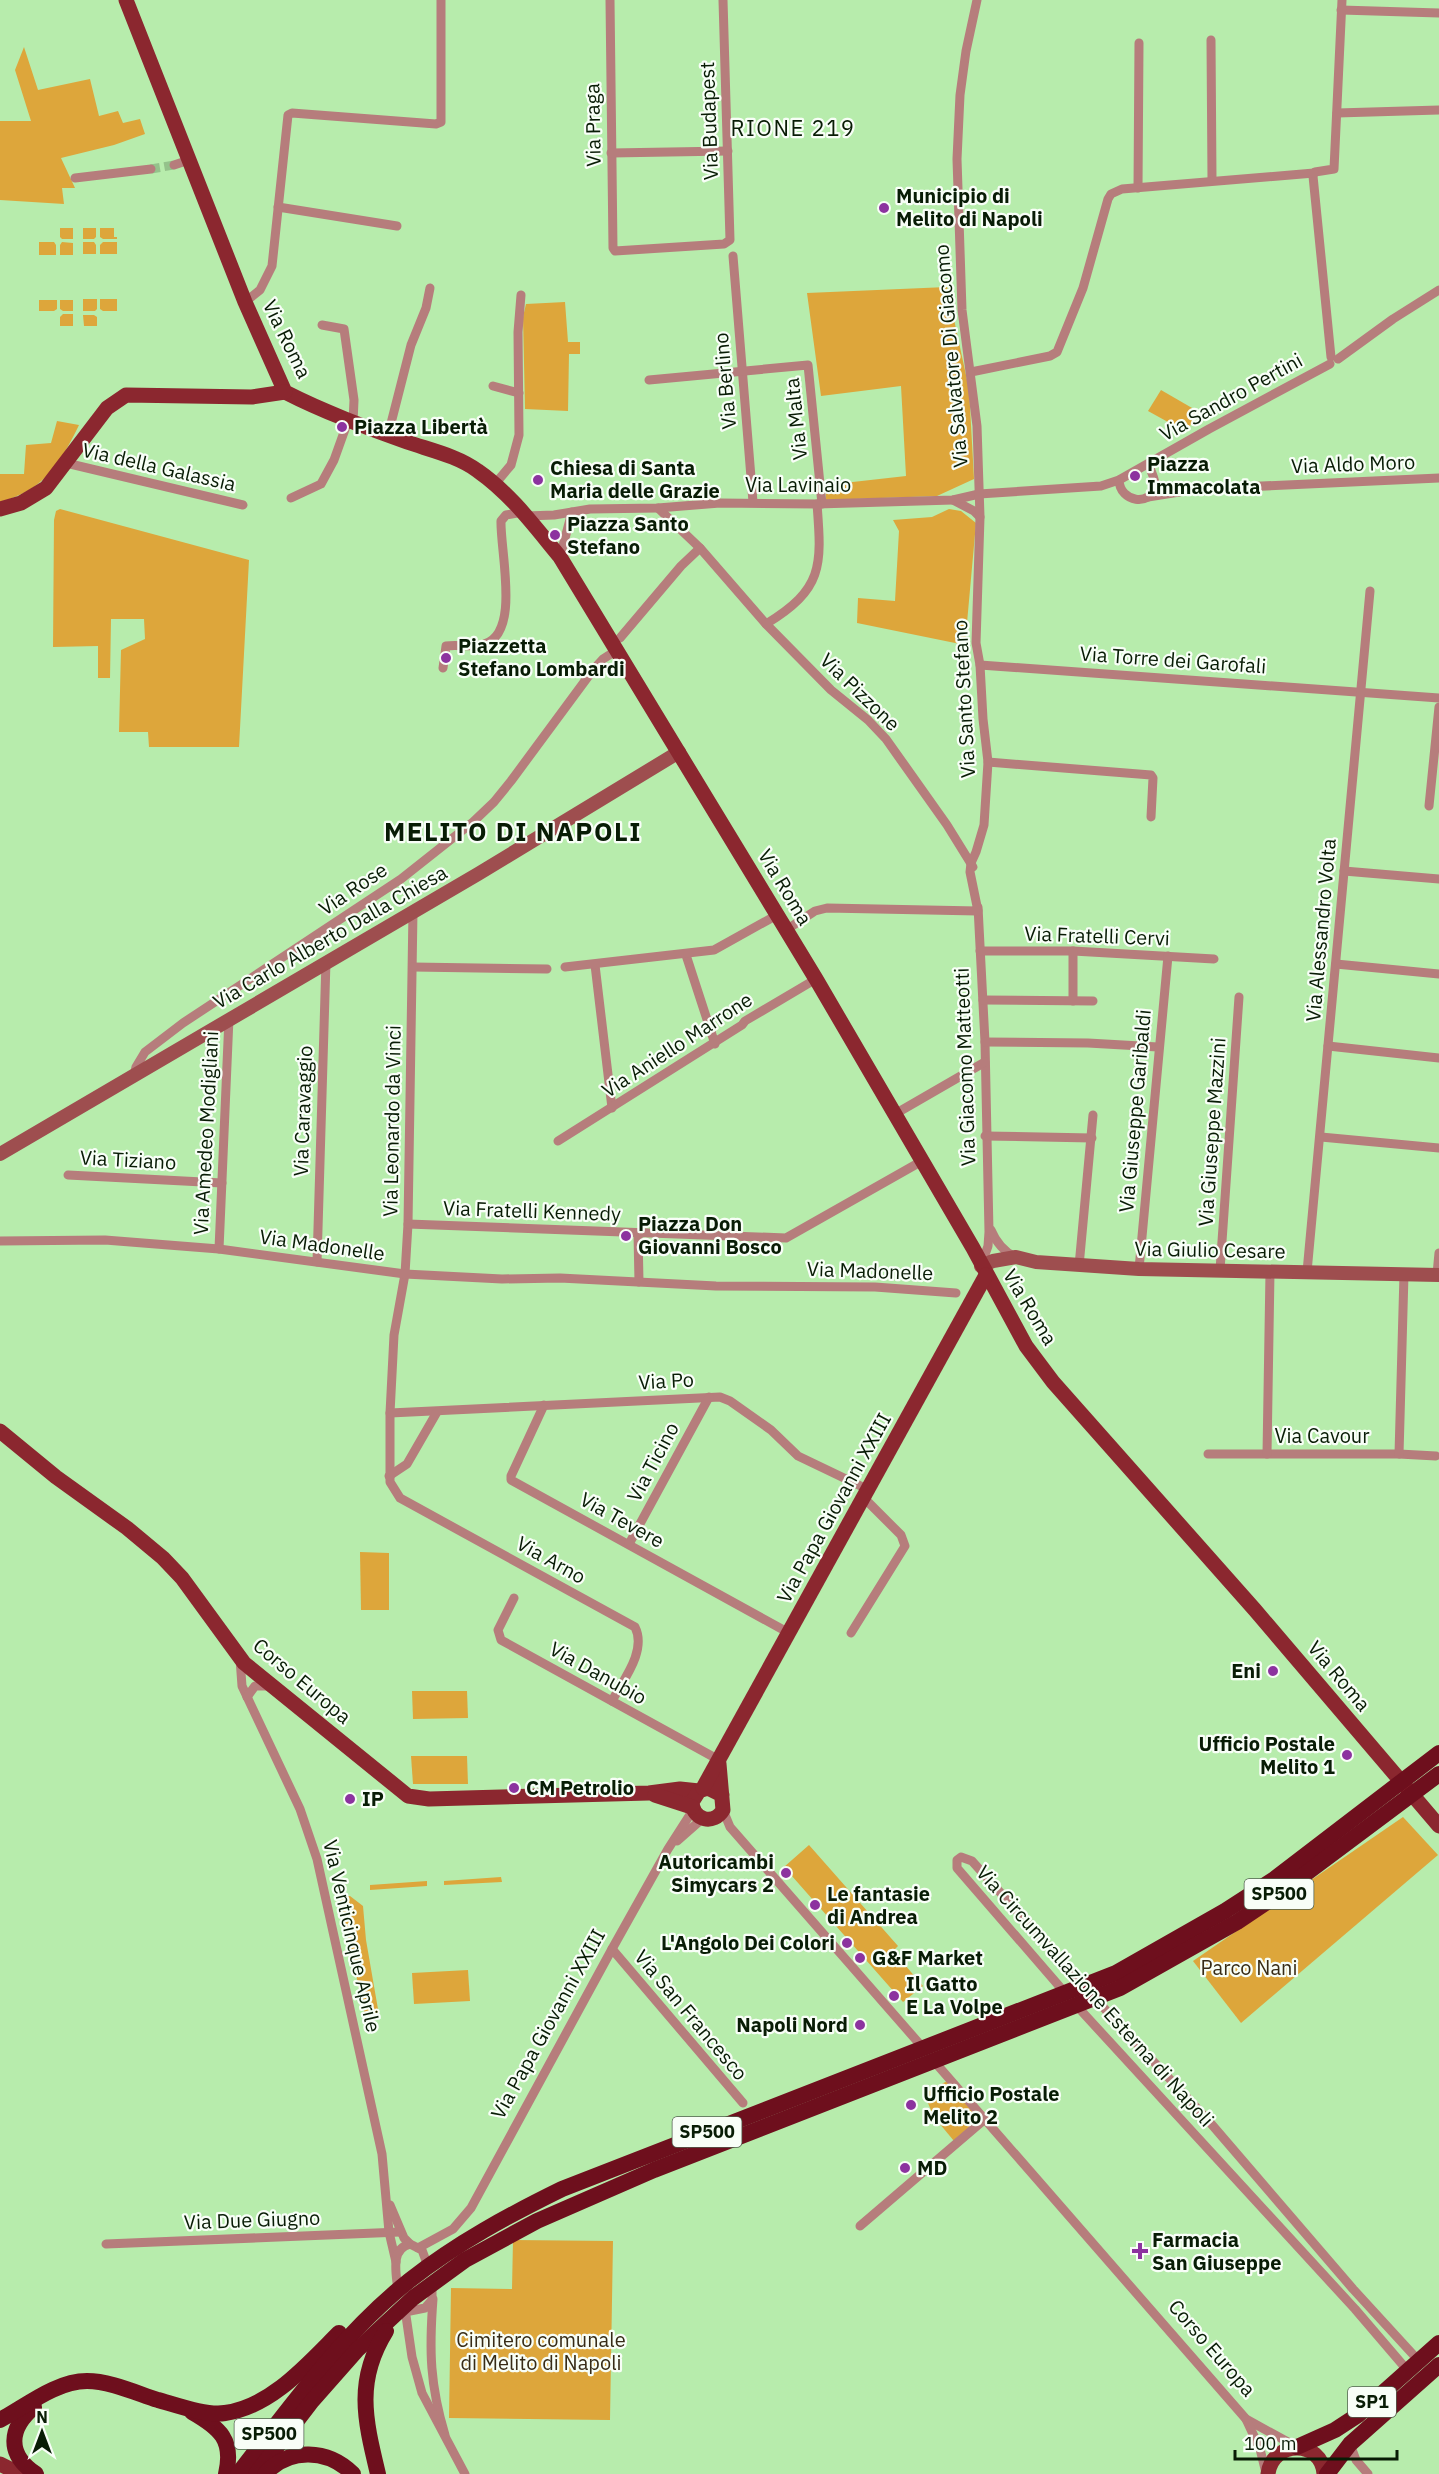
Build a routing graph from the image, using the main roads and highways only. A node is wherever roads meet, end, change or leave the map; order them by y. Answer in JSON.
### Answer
{"nodes":[{"id":1,"x":126,"y":0,"type":"edge"},
{"id":2,"x":285,"y":392,"type":"junction"},
{"id":3,"x":0,"y":508,"type":"edge"},
{"id":4,"x":984,"y":1270,"type":"junction"},
{"id":5,"x":0,"y":1431,"type":"edge"},
{"id":6,"x":1439,"y":1753,"type":"edge"},
{"id":7,"x":719,"y":1760,"type":"junction"},
{"id":8,"x":1439,"y":1774,"type":"edge"},
{"id":9,"x":701,"y":1790,"type":"junction"},
{"id":10,"x":649,"y":1793,"type":"junction"},
{"id":11,"x":723,"y":1802,"type":"junction"},
{"id":12,"x":699,"y":1814,"type":"junction"},
{"id":13,"x":1439,"y":1826,"type":"edge"},
{"id":14,"x":1167,"y":1953,"type":"junction"},
{"id":15,"x":409,"y":2280,"type":"junction"},
{"id":16,"x":401,"y":2311,"type":"junction"},
{"id":17,"x":1439,"y":2343,"type":"edge"},
{"id":18,"x":1439,"y":2365,"type":"edge"},
{"id":19,"x":53,"y":2390,"type":"junction"},
{"id":20,"x":183,"y":2408,"type":"junction"},
{"id":21,"x":0,"y":2420,"type":"edge"},
{"id":22,"x":1297,"y":2447,"type":"junction"},
{"id":23,"x":0,"y":2464,"type":"edge"},
{"id":24,"x":20,"y":2474,"type":"edge"},
{"id":25,"x":36,"y":2474,"type":"edge"},
{"id":26,"x":226,"y":2474,"type":"edge"},
{"id":27,"x":238,"y":2474,"type":"edge"},
{"id":28,"x":256,"y":2474,"type":"edge"},
{"id":29,"x":265,"y":2474,"type":"edge"},
{"id":30,"x":353,"y":2474,"type":"edge"},
{"id":31,"x":378,"y":2474,"type":"edge"},
{"id":32,"x":1267,"y":2474,"type":"edge"},
{"id":33,"x":1325,"y":2474,"type":"edge"}],
"edges":[{"from":1,"to":2,"type":"main road","name":"Via Roma"},
{"from":2,"to":3,"type":"main road"},
{"from":2,"to":4,"type":"main road","name":"Via Roma"},
{"from":4,"to":7,"type":"main road","name":"Via Papa Giovanni XXIII"},
{"from":4,"to":13,"type":"main road","name":"Via Roma"},
{"from":5,"to":10,"type":"main road","name":"Corso Europa"},
{"from":6,"to":14,"type":"highway","number":"SP500"},
{"from":7,"to":9,"type":"main road","name":"Via Papa Giovanni XXIII"},
{"from":7,"to":11,"type":"main road"},
{"from":8,"to":14,"type":"highway","number":"SP500"},
{"from":9,"to":10,"type":"main road","name":"Corso Europa"},
{"from":9,"to":11,"type":"main road"},
{"from":9,"to":12,"type":"main road"},
{"from":10,"to":12,"type":"main road","name":"Corso Europa"},
{"from":11,"to":12,"type":"main road"},
{"from":14,"to":15,"type":"highway","number":"SP500"},
{"from":14,"to":16,"type":"highway","number":"SP500"},
{"from":15,"to":20,"type":"highway"},
{"from":15,"to":27,"type":"highway","number":"SP500"},
{"from":16,"to":28,"type":"highway","number":"SP500"},
{"from":16,"to":31,"type":"highway"},
{"from":17,"to":22,"type":"highway","number":"SP1"},
{"from":18,"to":33,"type":"highway","number":"SP1"},
{"from":19,"to":20,"type":"highway"},
{"from":19,"to":21,"type":"highway"},
{"from":19,"to":25,"type":"highway"},
{"from":20,"to":26,"type":"highway"},
{"from":22,"to":32,"type":"main road"},
{"from":22,"to":33,"type":"main road"},
{"from":23,"to":24,"type":"main road"},
{"from":29,"to":30,"type":"highway"}]}
